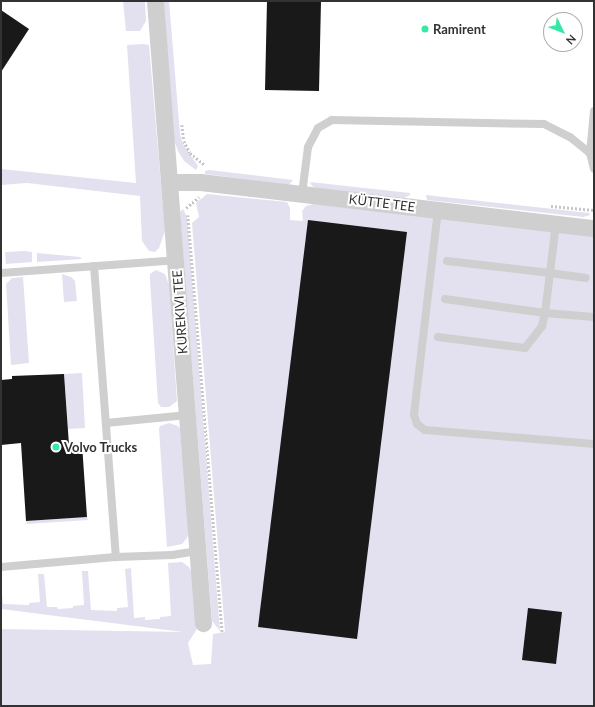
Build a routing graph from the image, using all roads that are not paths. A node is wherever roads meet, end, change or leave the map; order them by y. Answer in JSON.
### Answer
{"nodes":[{"id":1,"x":155,"y":1,"type":"edge"},
{"id":2,"x":594,"y":112,"type":"edge"},
{"id":3,"x":590,"y":153,"type":"junction"},
{"id":4,"x":594,"y":169,"type":"edge"},
{"id":5,"x":170,"y":182,"type":"junction"},
{"id":6,"x":302,"y":194,"type":"junction"},
{"id":7,"x":438,"y":210,"type":"junction"},
{"id":8,"x":556,"y":223,"type":"junction"},
{"id":9,"x":594,"y":228,"type":"edge"},
{"id":10,"x":176,"y":260,"type":"junction"},
{"id":11,"x":447,"y":261,"type":"dead end"},
{"id":12,"x":94,"y":266,"type":"junction"},
{"id":13,"x":1,"y":273,"type":"edge"},
{"id":14,"x":550,"y":273,"type":"junction"},
{"id":15,"x":586,"y":278,"type":"dead end"},
{"id":16,"x":445,"y":299,"type":"dead end"},
{"id":17,"x":545,"y":313,"type":"junction"},
{"id":18,"x":594,"y":317,"type":"edge"},
{"id":19,"x":438,"y":337,"type":"dead end"},
{"id":20,"x":188,"y":415,"type":"junction"},
{"id":21,"x":106,"y":423,"type":"junction"},
{"id":22,"x":594,"y":444,"type":"edge"},
{"id":23,"x":198,"y":551,"type":"junction"},
{"id":24,"x":116,"y":557,"type":"junction"},
{"id":25,"x":1,"y":567,"type":"edge"},
{"id":26,"x":203,"y":623,"type":"dead end"}],
"edges":[{"from":1,"to":5,"type":"street","name":"KUREKIVI TEE"},
{"from":2,"to":3,"type":"lane"},
{"from":3,"to":4,"type":"lane"},
{"from":3,"to":6,"type":"lane"},
{"from":5,"to":6,"type":"street","name":"KÜTTE TEE"},
{"from":5,"to":10,"type":"street","name":"KUREKIVI TEE"},
{"from":6,"to":7,"type":"street","name":"KÜTTE TEE"},
{"from":7,"to":8,"type":"street","name":"KÜTTE TEE"},
{"from":7,"to":22,"type":"lane"},
{"from":8,"to":9,"type":"street","name":"KÜTTE TEE"},
{"from":8,"to":14,"type":"lane"},
{"from":10,"to":12,"type":"lane"},
{"from":10,"to":20,"type":"street","name":"KUREKIVI TEE"},
{"from":11,"to":14,"type":"lane"},
{"from":12,"to":13,"type":"lane"},
{"from":12,"to":21,"type":"lane"},
{"from":14,"to":15,"type":"lane"},
{"from":14,"to":17,"type":"lane"},
{"from":16,"to":17,"type":"lane"},
{"from":17,"to":18,"type":"lane"},
{"from":17,"to":19,"type":"lane"},
{"from":20,"to":21,"type":"lane"},
{"from":20,"to":23,"type":"street","name":"KUREKIVI TEE"},
{"from":21,"to":24,"type":"lane"},
{"from":23,"to":24,"type":"lane"},
{"from":23,"to":26,"type":"street","name":"KUREKIVI TEE"},
{"from":24,"to":25,"type":"lane"}]}
